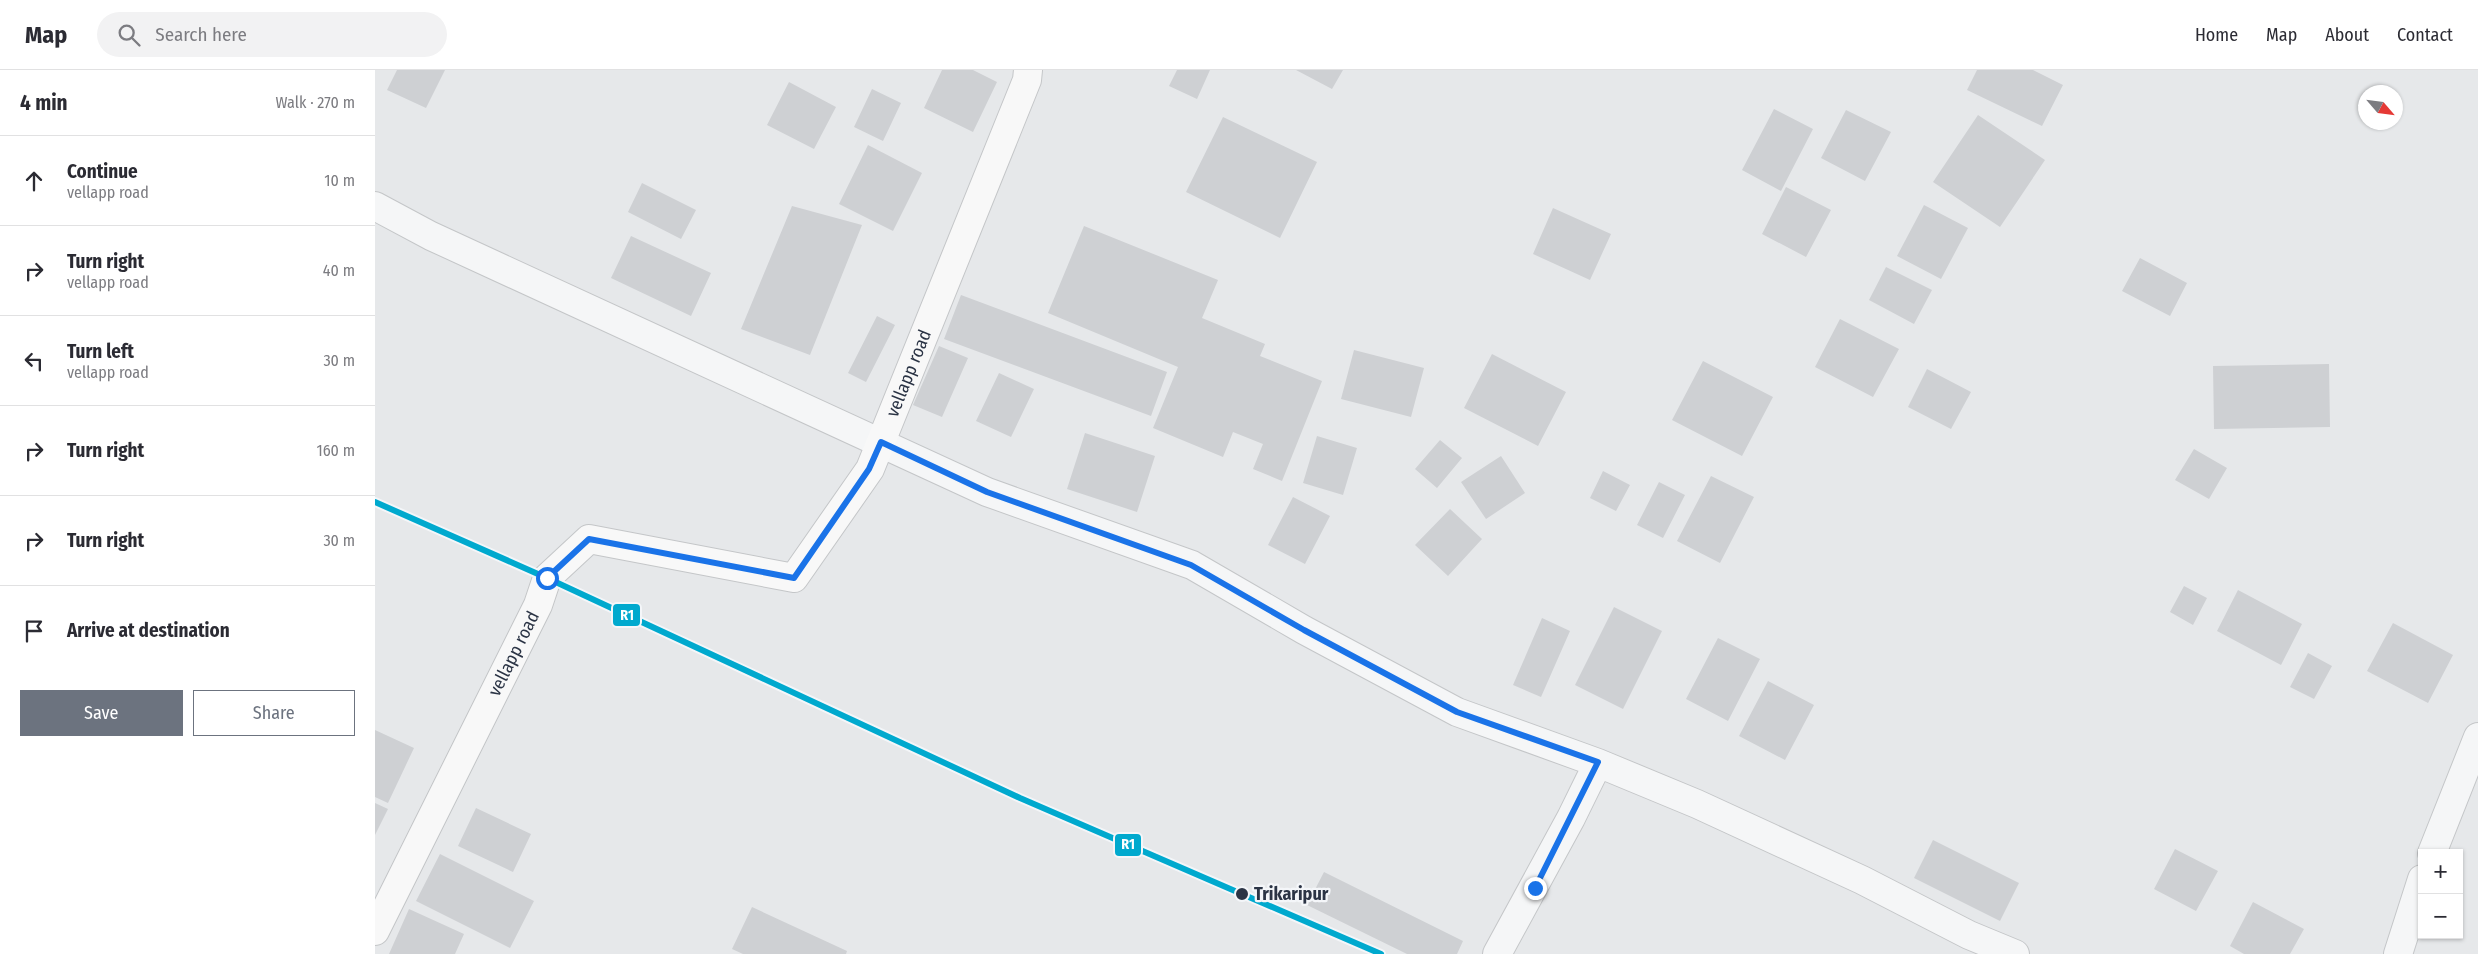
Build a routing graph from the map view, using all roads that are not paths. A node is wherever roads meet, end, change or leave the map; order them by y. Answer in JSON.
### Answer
{"nodes":[{"id":1,"x":1028,"y":70,"type":"edge"},
{"id":2,"x":375,"y":206,"type":"edge"},
{"id":3,"x":881,"y":442,"type":"junction"},
{"id":4,"x":2478,"y":737,"type":"edge"},
{"id":5,"x":1598,"y":762,"type":"junction"},
{"id":6,"x":2434,"y":849,"type":"edge"},
{"id":7,"x":2418,"y":891,"type":"edge"},
{"id":8,"x":375,"y":931,"type":"edge"},
{"id":9,"x":1497,"y":954,"type":"edge"},
{"id":10,"x":2015,"y":954,"type":"edge"},
{"id":11,"x":2397,"y":954,"type":"edge"}],
"edges":[{"from":1,"to":3,"type":"main road","name":"vellapp road"},
{"from":2,"to":3,"type":"street"},
{"from":3,"to":5,"type":"street"},
{"from":3,"to":8,"type":"main road","name":"vellapp road"},
{"from":4,"to":6,"type":"street"},
{"from":5,"to":9,"type":"street"},
{"from":5,"to":10,"type":"street"},
{"from":7,"to":11,"type":"street"}]}
